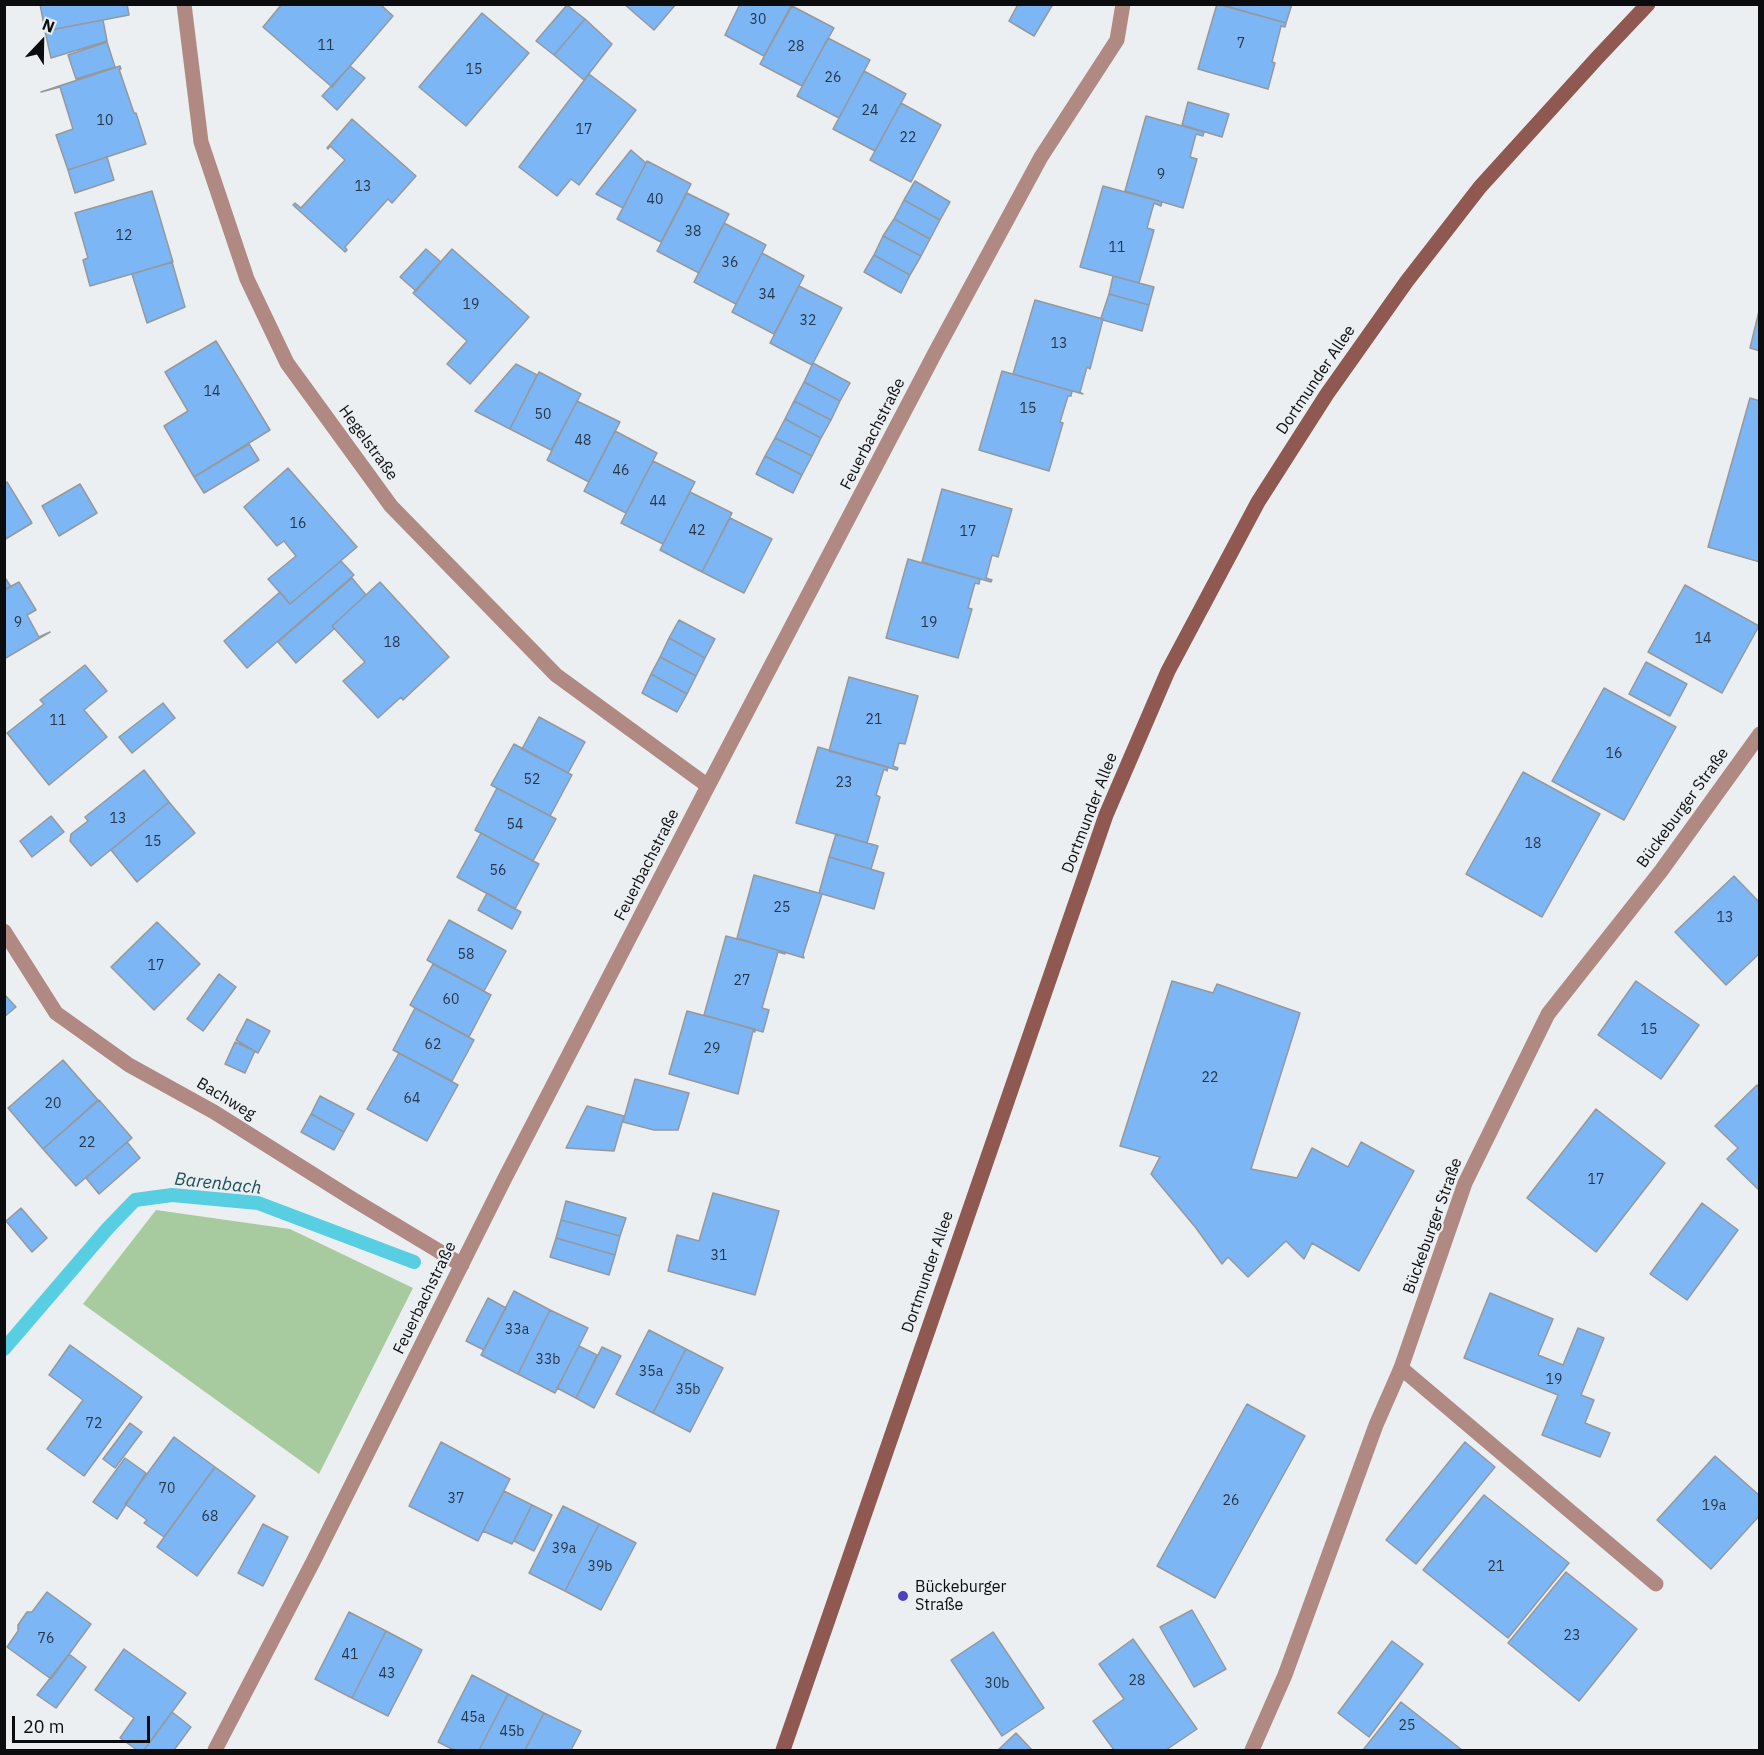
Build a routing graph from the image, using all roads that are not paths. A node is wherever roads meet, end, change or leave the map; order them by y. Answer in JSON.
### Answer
{"nodes":[{"id":1,"x":184,"y":4,"type":"edge"},
{"id":2,"x":1123,"y":4,"type":"edge"},
{"id":3,"x":1648,"y":4,"type":"edge"},
{"id":4,"x":1760,"y":735,"type":"edge"},
{"id":5,"x":708,"y":786,"type":"junction"},
{"id":6,"x":4,"y":931,"type":"edge"},
{"id":7,"x":462,"y":1264,"type":"junction"},
{"id":8,"x":1401,"y":1368,"type":"junction"},
{"id":9,"x":1656,"y":1584,"type":"dead end"},
{"id":10,"x":215,"y":1750,"type":"edge"},
{"id":11,"x":783,"y":1750,"type":"edge"},
{"id":12,"x":1252,"y":1750,"type":"edge"}],
"edges":[{"from":1,"to":5,"type":"street","name":"Hegelstraße"},
{"from":2,"to":5,"type":"street","name":"Feuerbachstraße"},
{"from":3,"to":11,"type":"main road","name":"Dortmunder Allee"},
{"from":4,"to":8,"type":"street","name":"Bückeburger Straße"},
{"from":5,"to":7,"type":"street","name":"Feuerbachstraße"},
{"from":6,"to":7,"type":"street","name":"Bachweg"},
{"from":7,"to":10,"type":"street","name":"Feuerbachstraße"},
{"from":8,"to":9,"type":"street"},
{"from":8,"to":12,"type":"street","name":"Bückeburger Straße"}]}
